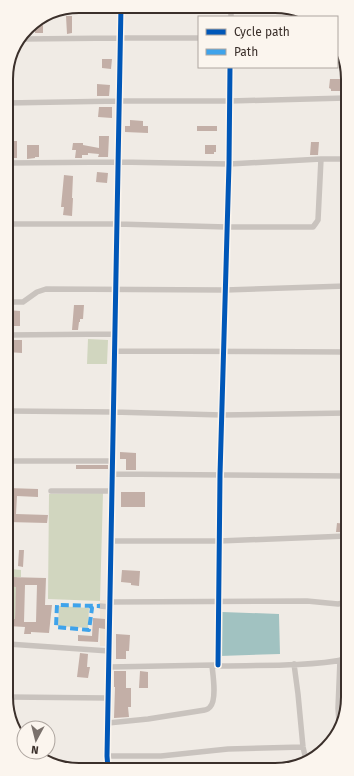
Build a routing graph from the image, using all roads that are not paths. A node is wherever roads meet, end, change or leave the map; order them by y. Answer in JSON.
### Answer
{"nodes":[{"id":1,"x":121,"y":13,"type":"edge"},
{"id":2,"x":120,"y":38,"type":"junction"},
{"id":3,"x":198,"y":38,"type":"edge"},
{"id":4,"x":27,"y":39,"type":"edge"},
{"id":5,"x":230,"y":68,"type":"edge"},
{"id":6,"x":341,"y":98,"type":"edge"},
{"id":7,"x":119,"y":101,"type":"junction"},
{"id":8,"x":230,"y":101,"type":"junction"},
{"id":9,"x":13,"y":102,"type":"edge"},
{"id":10,"x":321,"y":159,"type":"junction"},
{"id":11,"x":341,"y":159,"type":"edge"},
{"id":12,"x":118,"y":162,"type":"junction"},
{"id":13,"x":13,"y":163,"type":"edge"},
{"id":14,"x":229,"y":164,"type":"junction"},
{"id":15,"x":13,"y":224,"type":"edge"},
{"id":16,"x":117,"y":224,"type":"junction"},
{"id":17,"x":227,"y":227,"type":"junction"},
{"id":18,"x":341,"y":286,"type":"edge"},
{"id":19,"x":116,"y":290,"type":"junction"},
{"id":20,"x":225,"y":290,"type":"junction"},
{"id":21,"x":13,"y":302,"type":"edge"},
{"id":22,"x":115,"y":334,"type":"junction"},
{"id":23,"x":13,"y":335,"type":"edge"},
{"id":24,"x":114,"y":351,"type":"junction"},
{"id":25,"x":224,"y":352,"type":"junction"},
{"id":26,"x":341,"y":352,"type":"edge"},
{"id":27,"x":13,"y":411,"type":"edge"},
{"id":28,"x":113,"y":412,"type":"junction"},
{"id":29,"x":341,"y":414,"type":"edge"},
{"id":30,"x":222,"y":415,"type":"junction"},
{"id":31,"x":13,"y":461,"type":"edge"},
{"id":32,"x":112,"y":461,"type":"junction"},
{"id":33,"x":112,"y":474,"type":"junction"},
{"id":34,"x":220,"y":475,"type":"junction"},
{"id":35,"x":341,"y":476,"type":"edge"},
{"id":36,"x":51,"y":491,"type":"dead end"},
{"id":37,"x":112,"y":491,"type":"junction"},
{"id":38,"x":341,"y":536,"type":"edge"},
{"id":39,"x":111,"y":541,"type":"junction"},
{"id":40,"x":219,"y":541,"type":"junction"},
{"id":41,"x":219,"y":602,"type":"junction"},
{"id":42,"x":341,"y":603,"type":"edge"},
{"id":43,"x":110,"y":604,"type":"junction"},
{"id":44,"x":100,"y":606,"type":"dead end"},
{"id":45,"x":13,"y":644,"type":"edge"},
{"id":46,"x":109,"y":651,"type":"junction"},
{"id":47,"x":340,"y":660,"type":"joint"},
{"id":48,"x":294,"y":664,"type":"junction"},
{"id":49,"x":218,"y":665,"type":"junction"},
{"id":50,"x":212,"y":666,"type":"junction"},
{"id":51,"x":109,"y":667,"type":"junction"},
{"id":52,"x":13,"y":697,"type":"edge"},
{"id":53,"x":108,"y":698,"type":"junction"},
{"id":54,"x":339,"y":714,"type":"edge"},
{"id":55,"x":108,"y":723,"type":"junction"},
{"id":56,"x":303,"y":747,"type":"junction"},
{"id":57,"x":107,"y":756,"type":"junction"},
{"id":58,"x":305,"y":756,"type":"edge"},
{"id":59,"x":108,"y":763,"type":"edge"}],
"edges":[{"from":1,"to":2,"type":"street"},
{"from":2,"to":3,"type":"street"},
{"from":2,"to":4,"type":"street"},
{"from":2,"to":7,"type":"street"},
{"from":5,"to":8,"type":"street"},
{"from":6,"to":8,"type":"street"},
{"from":7,"to":8,"type":"street"},
{"from":7,"to":9,"type":"street"},
{"from":7,"to":12,"type":"street"},
{"from":8,"to":14,"type":"street"},
{"from":10,"to":11,"type":"street"},
{"from":10,"to":14,"type":"street"},
{"from":10,"to":17,"type":"street"},
{"from":12,"to":13,"type":"street"},
{"from":12,"to":14,"type":"street"},
{"from":12,"to":16,"type":"street"},
{"from":14,"to":17,"type":"street"},
{"from":15,"to":16,"type":"street"},
{"from":16,"to":17,"type":"street"},
{"from":16,"to":19,"type":"street"},
{"from":17,"to":20,"type":"street"},
{"from":18,"to":20,"type":"street"},
{"from":19,"to":20,"type":"street"},
{"from":19,"to":21,"type":"street"},
{"from":19,"to":22,"type":"street"},
{"from":20,"to":25,"type":"street"},
{"from":22,"to":23,"type":"street"},
{"from":22,"to":24,"type":"street"},
{"from":24,"to":25,"type":"street"},
{"from":24,"to":28,"type":"street"},
{"from":25,"to":26,"type":"street"},
{"from":25,"to":30,"type":"street"},
{"from":27,"to":28,"type":"street"},
{"from":28,"to":30,"type":"street"},
{"from":28,"to":32,"type":"street"},
{"from":29,"to":30,"type":"street"},
{"from":30,"to":34,"type":"street"},
{"from":31,"to":32,"type":"street"},
{"from":32,"to":33,"type":"street"},
{"from":33,"to":34,"type":"street"},
{"from":33,"to":37,"type":"street"},
{"from":34,"to":35,"type":"street"},
{"from":34,"to":40,"type":"street"},
{"from":36,"to":37,"type":"street"},
{"from":37,"to":39,"type":"street"},
{"from":38,"to":40,"type":"street"},
{"from":39,"to":40,"type":"street"},
{"from":39,"to":43,"type":"street"},
{"from":40,"to":41,"type":"street"},
{"from":41,"to":42,"type":"street"},
{"from":41,"to":43,"type":"street"},
{"from":41,"to":49,"type":"street"},
{"from":43,"to":44,"type":"street"},
{"from":43,"to":46,"type":"street"},
{"from":45,"to":46,"type":"street"},
{"from":46,"to":51,"type":"street"},
{"from":47,"to":48,"type":"street"},
{"from":47,"to":54,"type":"street"},
{"from":48,"to":50,"type":"street"},
{"from":48,"to":56,"type":"street"},
{"from":49,"to":50,"type":"street"},
{"from":49,"to":51,"type":"street"},
{"from":50,"to":55,"type":"street"},
{"from":51,"to":53,"type":"street"},
{"from":52,"to":53,"type":"street"},
{"from":53,"to":55,"type":"street"},
{"from":55,"to":57,"type":"street"},
{"from":56,"to":57,"type":"street"},
{"from":56,"to":58,"type":"street"},
{"from":57,"to":59,"type":"street"}]}
